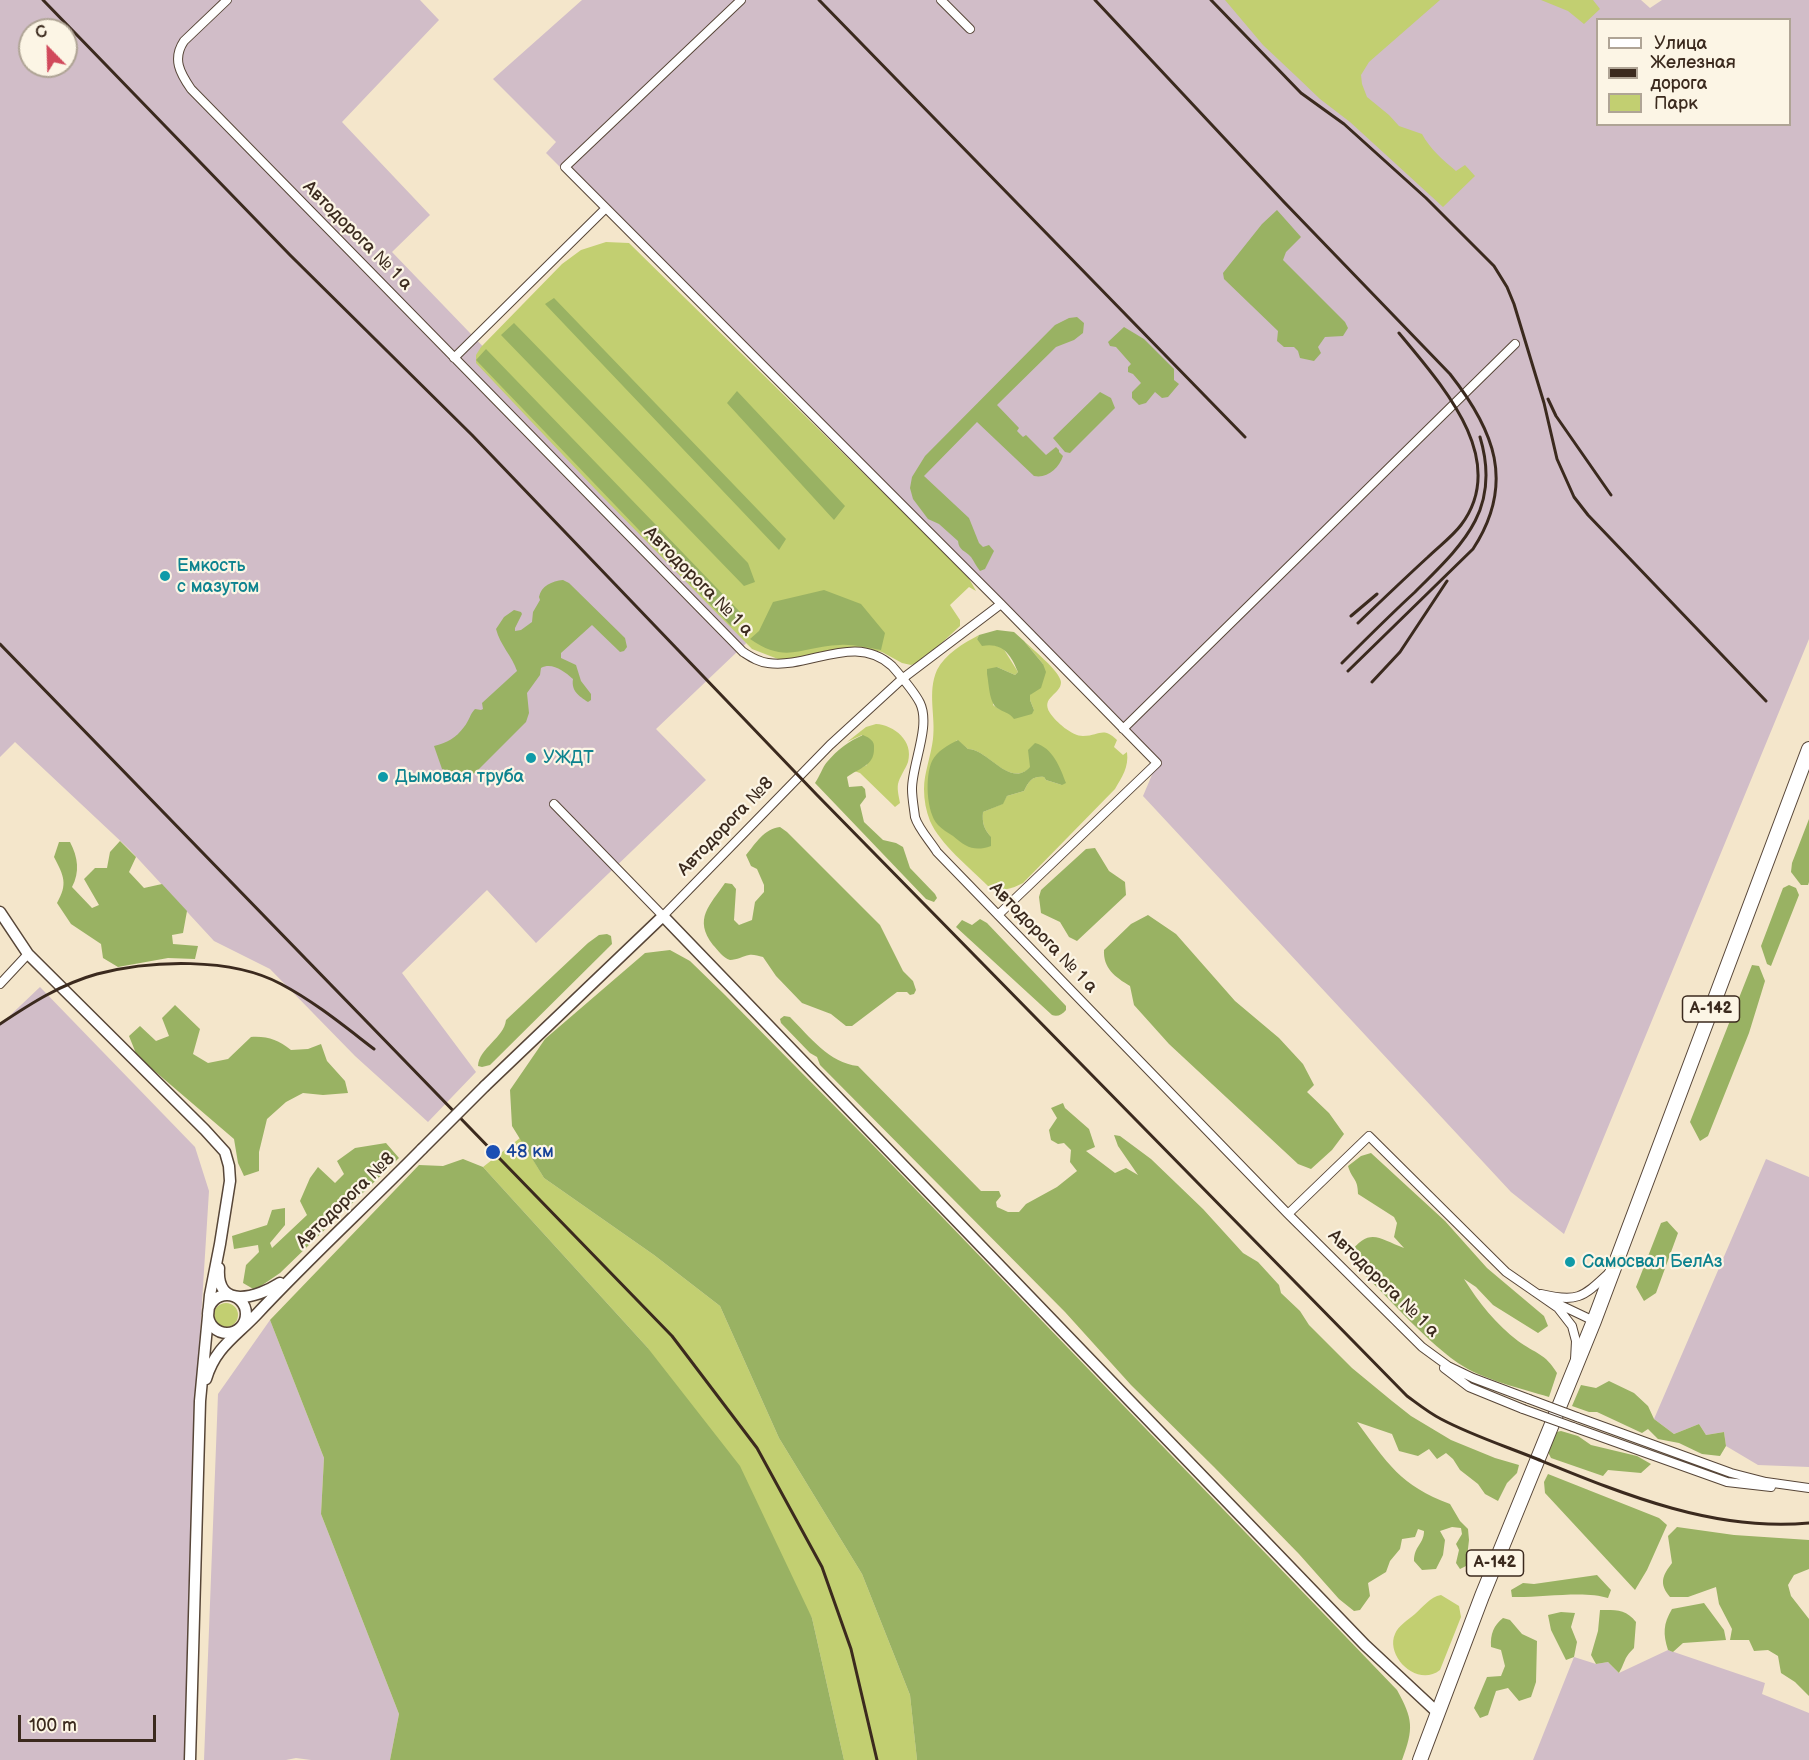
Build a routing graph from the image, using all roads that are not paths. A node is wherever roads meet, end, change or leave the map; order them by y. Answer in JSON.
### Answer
{"nodes":[{"id":1,"x":227,"y":0,"type":"edge"},
{"id":2,"x":741,"y":0,"type":"edge"},
{"id":3,"x":941,"y":0,"type":"edge"},
{"id":4,"x":970,"y":29,"type":"dead end"},
{"id":5,"x":605,"y":209,"type":"junction"},
{"id":6,"x":1515,"y":344,"type":"dead end"},
{"id":7,"x":454,"y":358,"type":"junction"},
{"id":8,"x":1001,"y":604,"type":"junction"},
{"id":9,"x":902,"y":679,"type":"junction"},
{"id":10,"x":1123,"y":729,"type":"junction"},
{"id":11,"x":1809,"y":749,"type":"edge"},
{"id":12,"x":554,"y":804,"type":"dead end"},
{"id":13,"x":0,"y":912,"type":"edge"},
{"id":14,"x":998,"y":915,"type":"junction"},
{"id":15,"x":663,"y":916,"type":"junction"},
{"id":16,"x":28,"y":954,"type":"junction"},
{"id":17,"x":0,"y":984,"type":"edge"},
{"id":18,"x":1288,"y":1214,"type":"junction"},
{"id":19,"x":220,"y":1244,"type":"junction"},
{"id":20,"x":1613,"y":1269,"type":"junction"},
{"id":21,"x":292,"y":1276,"type":"junction"},
{"id":22,"x":1534,"y":1293,"type":"junction"},
{"id":23,"x":235,"y":1297,"type":"junction"},
{"id":24,"x":208,"y":1311,"type":"junction"},
{"id":25,"x":1594,"y":1321,"type":"junction"},
{"id":26,"x":241,"y":1328,"type":"junction"},
{"id":27,"x":1422,"y":1347,"type":"junction"},
{"id":28,"x":1574,"y":1367,"type":"junction"},
{"id":29,"x":200,"y":1401,"type":"junction"},
{"id":30,"x":1807,"y":1488,"type":"edge"},
{"id":31,"x":1438,"y":1713,"type":"junction"},
{"id":32,"x":190,"y":1760,"type":"edge"},
{"id":33,"x":1420,"y":1760,"type":"edge"}],
"edges":[{"from":1,"to":7,"type":"street","name":"Автодорога № 1 а"},
{"from":2,"to":5,"type":"street"},
{"from":3,"to":4,"type":"street"},
{"from":5,"to":7,"type":"street"},
{"from":5,"to":8,"type":"street"},
{"from":6,"to":10,"type":"street"},
{"from":7,"to":9,"type":"street","name":"Автодорога № 1 а"},
{"from":8,"to":9,"type":"street","name":"Автодорога №8"},
{"from":8,"to":10,"type":"street"},
{"from":9,"to":14,"type":"street","name":"Автодорога № 1 а"},
{"from":9,"to":15,"type":"street","name":"Автодорога №8"},
{"from":10,"to":14,"type":"street"},
{"from":11,"to":20,"type":"highway","number":"А-142"},
{"from":12,"to":15,"type":"street"},
{"from":13,"to":16,"type":"street"},
{"from":14,"to":18,"type":"street","name":"Автодорога № 1 а"},
{"from":15,"to":21,"type":"street","name":"Автодорога №8","bridge":true},
{"from":15,"to":31,"type":"street"},
{"from":16,"to":17,"type":"street"},
{"from":16,"to":19,"type":"street"},
{"from":18,"to":22,"type":"street"},
{"from":18,"to":27,"type":"street","name":"Автодорога № 1 а"},
{"from":19,"to":23,"type":"street"},
{"from":19,"to":24,"type":"street"},
{"from":20,"to":22,"type":"street"},
{"from":20,"to":25,"type":"highway","number":"А-142"},
{"from":21,"to":23,"type":"street","name":"Автодорога №8"},
{"from":21,"to":26,"type":"street","name":"Автодорога №8"},
{"from":22,"to":25,"type":"street"},
{"from":22,"to":28,"type":"street"},
{"from":23,"to":24,"type":"street"},
{"from":23,"to":26,"type":"street"},
{"from":24,"to":26,"type":"street"},
{"from":24,"to":29,"type":"street"},
{"from":25,"to":28,"type":"highway","number":"А-142"},
{"from":26,"to":29,"type":"street","name":"Автодорога №8"},
{"from":27,"to":30,"type":"street","name":"Автодорога № 1 а","bridge":true},
{"from":27,"to":30,"type":"street","bridge":true},
{"from":28,"to":31,"type":"highway","number":"А-142"},
{"from":29,"to":32,"type":"street"},
{"from":31,"to":33,"type":"highway","number":"А-142"}]}
